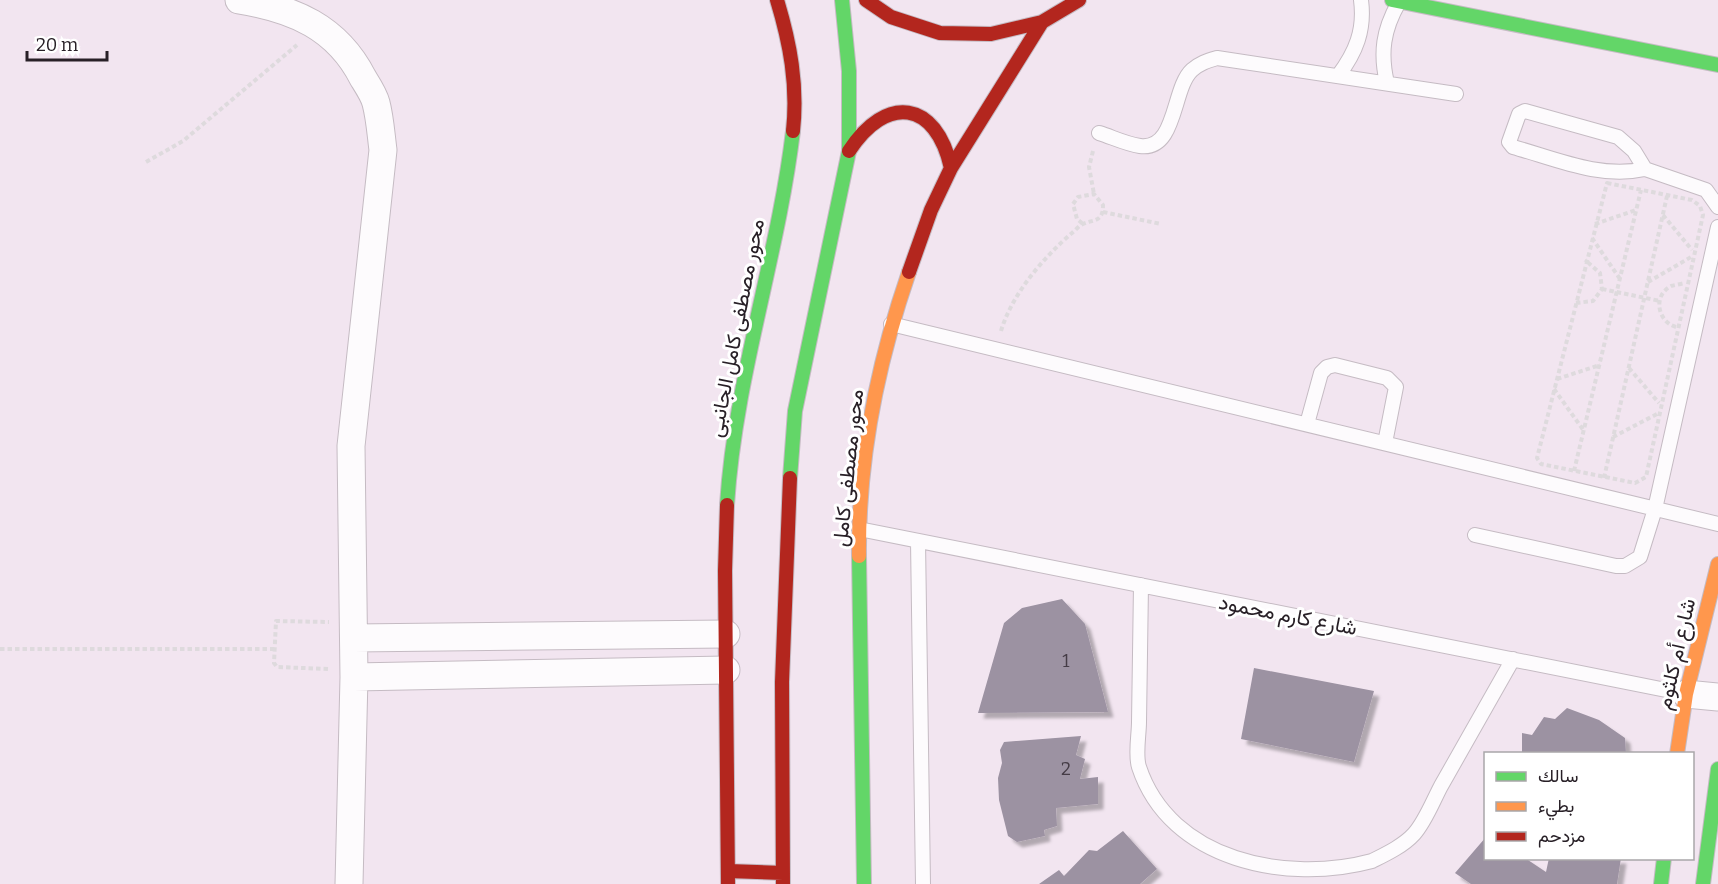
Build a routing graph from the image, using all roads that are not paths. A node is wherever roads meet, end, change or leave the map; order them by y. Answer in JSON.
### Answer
{"nodes":[{"id":1,"x":239,"y":0,"type":"edge"},
{"id":2,"x":777,"y":0,"type":"edge"},
{"id":3,"x":842,"y":0,"type":"edge"},
{"id":4,"x":866,"y":0,"type":"edge"},
{"id":5,"x":1079,"y":0,"type":"edge"},
{"id":6,"x":1361,"y":0,"type":"edge"},
{"id":7,"x":1396,"y":1,"type":"edge"},
{"id":8,"x":1042,"y":22,"type":"junction"},
{"id":9,"x":1718,"y":65,"type":"edge"},
{"id":10,"x":1338,"y":76,"type":"junction"},
{"id":11,"x":1387,"y":83,"type":"junction"},
{"id":12,"x":1456,"y":94,"type":"dead end"},
{"id":13,"x":1099,"y":133,"type":"road end"},
{"id":14,"x":849,"y":151,"type":"junction"},
{"id":15,"x":951,"y":168,"type":"junction"},
{"id":16,"x":1645,"y":170,"type":"junction"},
{"id":17,"x":1718,"y":207,"type":"edge"},
{"id":18,"x":1718,"y":227,"type":"edge"},
{"id":19,"x":891,"y":324,"type":"junction"},
{"id":20,"x":1307,"y":424,"type":"junction"},
{"id":21,"x":1385,"y":443,"type":"junction"},
{"id":22,"x":1655,"y":509,"type":"junction"},
{"id":23,"x":1718,"y":524,"type":"edge"},
{"id":24,"x":859,"y":530,"type":"junction"},
{"id":25,"x":1475,"y":535,"type":"dead end"},
{"id":26,"x":918,"y":541,"type":"junction"},
{"id":27,"x":1718,"y":564,"type":"edge"},
{"id":28,"x":1141,"y":585,"type":"junction"},
{"id":29,"x":354,"y":630,"type":"junction"},
{"id":30,"x":726,"y":634,"type":"junction"},
{"id":31,"x":1513,"y":659,"type":"junction"},
{"id":32,"x":726,"y":670,"type":"junction"},
{"id":33,"x":354,"y":673,"type":"junction"},
{"id":34,"x":1686,"y":694,"type":"junction"},
{"id":35,"x":1718,"y":697,"type":"edge"},
{"id":36,"x":1677,"y":752,"type":"edge"},
{"id":37,"x":1718,"y":769,"type":"edge"},
{"id":38,"x":1664,"y":860,"type":"edge"},
{"id":39,"x":728,"y":877,"type":"edge"},
{"id":40,"x":783,"y":878,"type":"edge"},
{"id":41,"x":350,"y":884,"type":"edge"},
{"id":42,"x":864,"y":884,"type":"edge"},
{"id":43,"x":922,"y":884,"type":"edge"},
{"id":44,"x":1661,"y":884,"type":"edge"},
{"id":45,"x":1703,"y":884,"type":"edge"}],
"edges":[{"from":1,"to":29,"type":"street"},
{"from":2,"to":30,"type":"main road","name":"محور مصطفى كامل الجانبى"},
{"from":3,"to":14,"type":"main road"},
{"from":4,"to":8,"type":"main road"},
{"from":5,"to":8,"type":"main road"},
{"from":6,"to":10,"type":"lane"},
{"from":7,"to":9,"type":"main road"},
{"from":7,"to":11,"type":"lane"},
{"from":8,"to":15,"type":"main road","name":"محور مصطفى كامل"},
{"from":10,"to":11,"type":"lane"},
{"from":10,"to":13,"type":"lane"},
{"from":11,"to":12,"type":"lane"},
{"from":14,"to":15,"type":"main road"},
{"from":14,"to":40,"type":"main road"},
{"from":15,"to":19,"type":"main road","name":"محور مصطفى كامل"},
{"from":16,"to":16,"type":"lane"},
{"from":16,"to":17,"type":"lane"},
{"from":18,"to":22,"type":"lane"},
{"from":19,"to":20,"type":"lane"},
{"from":19,"to":24,"type":"main road","name":"محور مصطفى كامل"},
{"from":20,"to":21,"type":"lane"},
{"from":20,"to":21,"type":"lane"},
{"from":21,"to":22,"type":"lane"},
{"from":22,"to":23,"type":"lane"},
{"from":22,"to":25,"type":"lane"},
{"from":24,"to":26,"type":"lane","name":"شارع كارم محمود"},
{"from":24,"to":42,"type":"main road","name":"محور مصطفى كامل"},
{"from":26,"to":28,"type":"lane","name":"شارع كارم محمود"},
{"from":26,"to":43,"type":"lane"},
{"from":27,"to":34,"type":"main road","name":"شارع أم كلثوم"},
{"from":28,"to":31,"type":"lane","name":"شارع كارم محمود"},
{"from":28,"to":31,"type":"lane"},
{"from":29,"to":30,"type":"street"},
{"from":29,"to":33,"type":"street"},
{"from":30,"to":32,"type":"main road","name":"محور مصطفى كامل الجانبى"},
{"from":31,"to":34,"type":"lane","name":"شارع كارم محمود"},
{"from":32,"to":33,"type":"street"},
{"from":32,"to":39,"type":"main road","name":"محور مصطفى كامل الجانبى"},
{"from":33,"to":41,"type":"street"},
{"from":34,"to":35,"type":"street","name":"شارع كارم محمود"},
{"from":34,"to":36,"type":"main road","name":"شارع أم كلثوم"},
{"from":37,"to":45,"type":"main road"},
{"from":38,"to":44,"type":"main road"},
{"from":39,"to":40,"type":"main road"}]}
